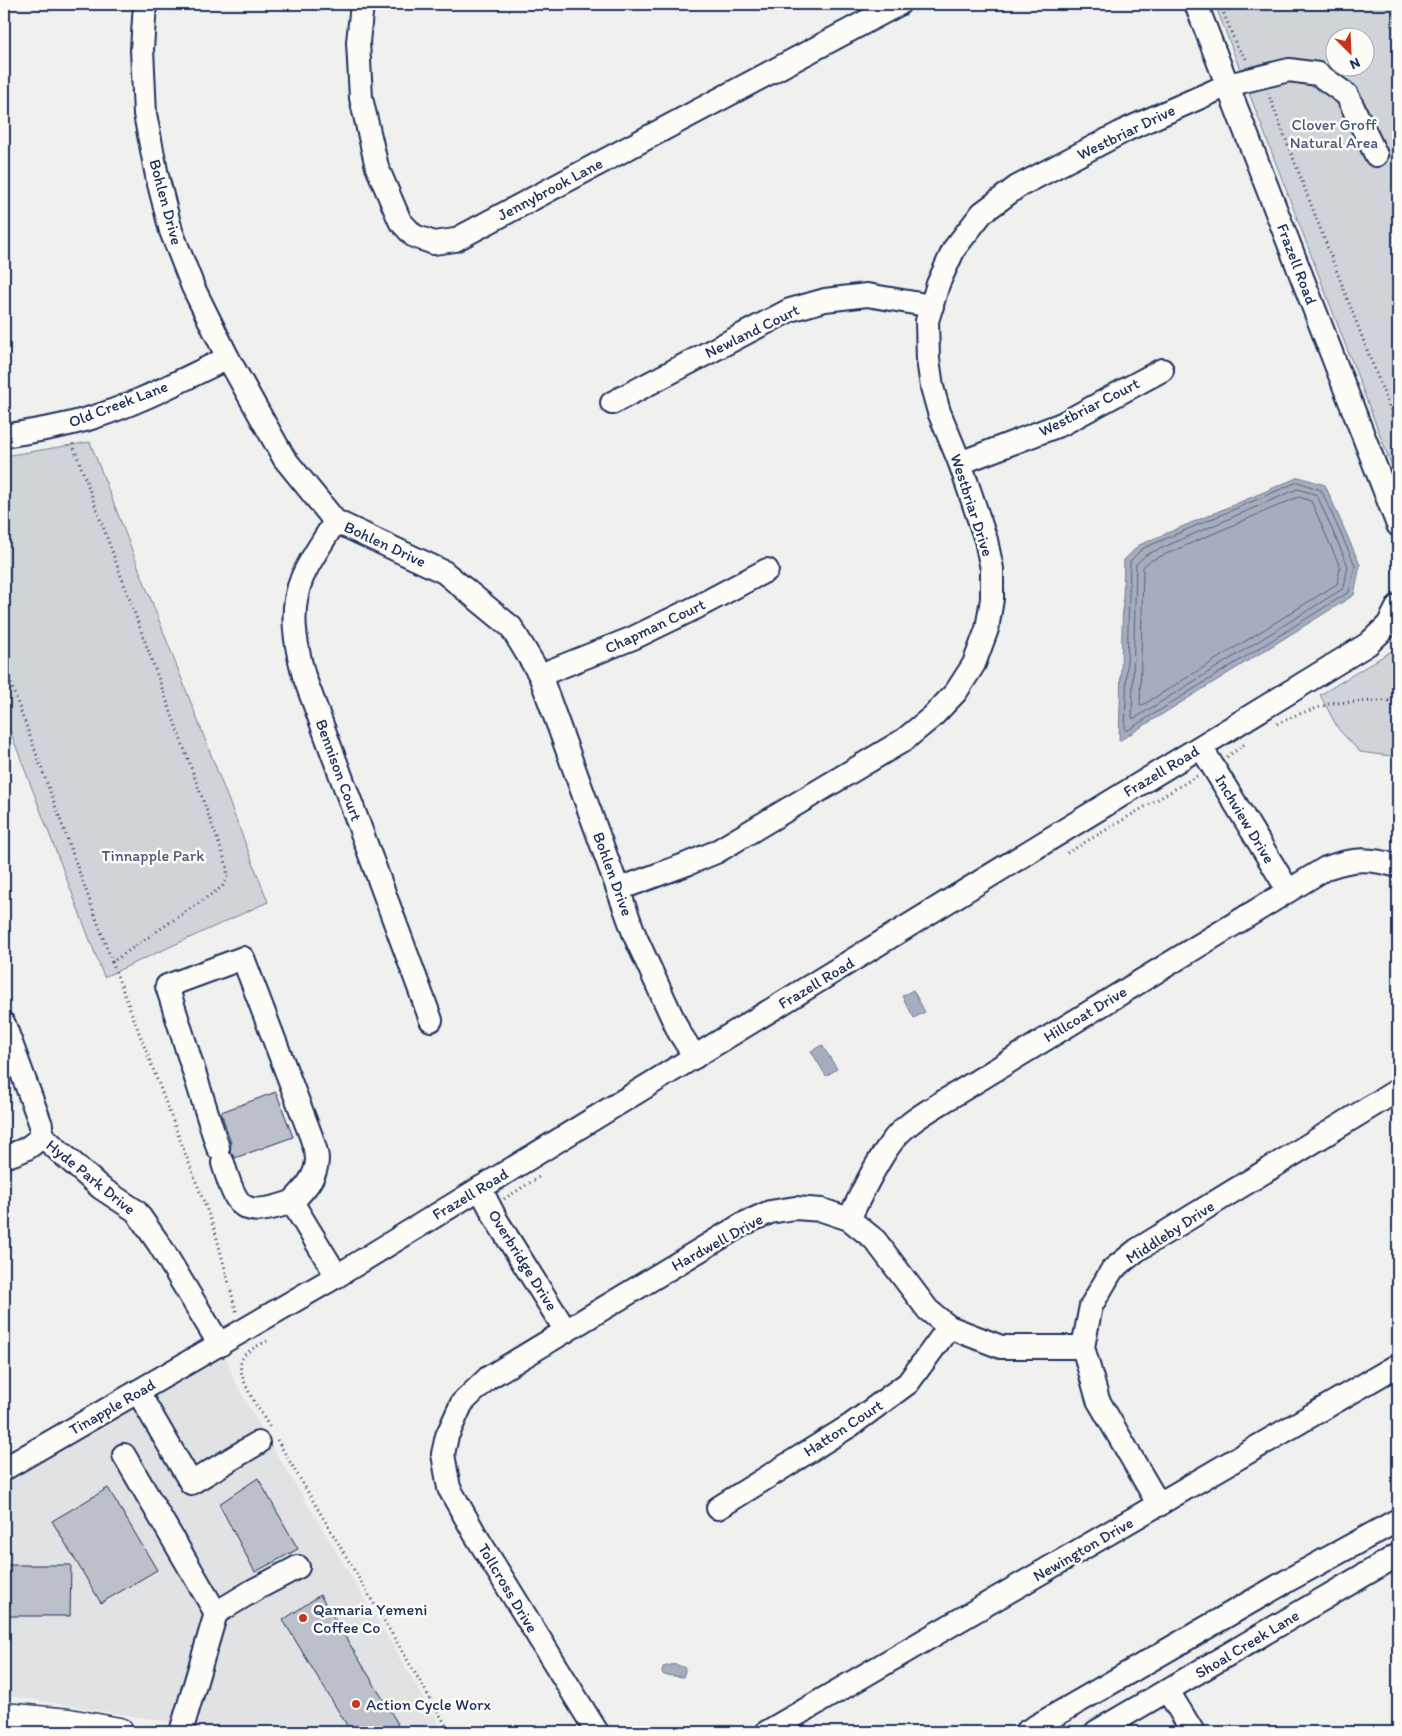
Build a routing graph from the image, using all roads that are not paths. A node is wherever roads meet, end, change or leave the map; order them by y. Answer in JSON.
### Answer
{"nodes":[{"id":1,"x":145,"y":4,"type":"edge"},
{"id":2,"x":362,"y":4,"type":"edge"},
{"id":3,"x":899,"y":4,"type":"edge"},
{"id":4,"x":1196,"y":4,"type":"edge"},
{"id":5,"x":1228,"y":85,"type":"junction"},
{"id":6,"x":1376,"y":155,"type":"dead end"},
{"id":7,"x":932,"y":306,"type":"junction"},
{"id":8,"x":228,"y":358,"type":"junction"},
{"id":9,"x":1162,"y":370,"type":"dead end"},
{"id":10,"x":612,"y":403,"type":"dead end"},
{"id":11,"x":4,"y":436,"type":"edge"},
{"id":12,"x":960,"y":463,"type":"junction"},
{"id":13,"x":335,"y":521,"type":"junction"},
{"id":14,"x":1398,"y":525,"type":"edge"},
{"id":15,"x":767,"y":570,"type":"dead end"},
{"id":16,"x":1398,"y":606,"type":"edge"},
{"id":17,"x":540,"y":675,"type":"junction"},
{"id":18,"x":1201,"y":747,"type":"junction"},
{"id":19,"x":1398,"y":866,"type":"edge"},
{"id":20,"x":619,"y":889,"type":"junction"},
{"id":21,"x":1288,"y":890,"type":"junction"},
{"id":22,"x":431,"y":1020,"type":"dead end"},
{"id":23,"x":4,"y":1024,"type":"edge"},
{"id":24,"x":695,"y":1057,"type":"junction"},
{"id":25,"x":1398,"y":1090,"type":"edge"},
{"id":26,"x":41,"y":1135,"type":"junction"},
{"id":27,"x":4,"y":1158,"type":"edge"},
{"id":28,"x":480,"y":1188,"type":"junction"},
{"id":29,"x":292,"y":1202,"type":"junction"},
{"id":30,"x":848,"y":1219,"type":"junction"},
{"id":31,"x":337,"y":1276,"type":"junction"},
{"id":32,"x":949,"y":1327,"type":"junction"},
{"id":33,"x":566,"y":1331,"type":"junction"},
{"id":34,"x":220,"y":1345,"type":"junction"},
{"id":35,"x":1083,"y":1347,"type":"junction"},
{"id":36,"x":1398,"y":1365,"type":"edge"},
{"id":37,"x":138,"y":1392,"type":"junction"},
{"id":38,"x":447,"y":1436,"type":"joint"},
{"id":39,"x":258,"y":1443,"type":"dead end"},
{"id":40,"x":124,"y":1455,"type":"dead end"},
{"id":41,"x":4,"y":1469,"type":"edge"},
{"id":42,"x":1159,"y":1505,"type":"junction"},
{"id":43,"x":718,"y":1508,"type":"dead end"},
{"id":44,"x":1398,"y":1520,"type":"edge"},
{"id":45,"x":1398,"y":1555,"type":"edge"},
{"id":46,"x":298,"y":1567,"type":"dead end"},
{"id":47,"x":216,"y":1613,"type":"junction"},
{"id":48,"x":1168,"y":1691,"type":"junction"},
{"id":49,"x":4,"y":1717,"type":"edge"},
{"id":50,"x":119,"y":1732,"type":"edge"},
{"id":51,"x":181,"y":1732,"type":"edge"},
{"id":52,"x":597,"y":1732,"type":"edge"},
{"id":53,"x":767,"y":1732,"type":"edge"},
{"id":54,"x":1026,"y":1732,"type":"edge"},
{"id":55,"x":1096,"y":1732,"type":"edge"},
{"id":56,"x":1193,"y":1732,"type":"edge"}],
"edges":[{"from":1,"to":8,"type":"street","name":"Bohlen Drive"},
{"from":2,"to":3,"type":"street","name":"Jennybrook Lane"},
{"from":4,"to":5,"type":"street","name":"Frazell Road"},
{"from":5,"to":6,"type":"street","name":"Westbriar Drive"},
{"from":5,"to":7,"type":"street","name":"Westbriar Drive"},
{"from":5,"to":14,"type":"street","name":"Frazell Road"},
{"from":7,"to":10,"type":"street","name":"Newland Court"},
{"from":7,"to":12,"type":"street","name":"Westbriar Drive"},
{"from":8,"to":11,"type":"street","name":"Old Creek Lane"},
{"from":8,"to":13,"type":"street","name":"Bohlen Drive"},
{"from":9,"to":12,"type":"street","name":"Westbriar Court"},
{"from":12,"to":20,"type":"street","name":"Westbriar Drive"},
{"from":13,"to":17,"type":"street","name":"Bohlen Drive"},
{"from":13,"to":22,"type":"street","name":"Bennison Court"},
{"from":15,"to":17,"type":"street","name":"Chapman Court"},
{"from":16,"to":18,"type":"street","name":"Frazell Road"},
{"from":17,"to":20,"type":"street","name":"Bohlen Drive"},
{"from":18,"to":21,"type":"street","name":"Inchview Drive"},
{"from":18,"to":24,"type":"street","name":"Frazell Road"},
{"from":19,"to":21,"type":"street","name":"Hillcoat Drive"},
{"from":20,"to":24,"type":"street","name":"Bohlen Drive"},
{"from":21,"to":30,"type":"street","name":"Hillcoat Drive"},
{"from":23,"to":26,"type":"street","name":"Hyde Park Drive"},
{"from":24,"to":28,"type":"street","name":"Frazell Road"},
{"from":25,"to":35,"type":"street","name":"Middleby Drive"},
{"from":26,"to":27,"type":"street"},
{"from":26,"to":34,"type":"street","name":"Hyde Park Drive"},
{"from":28,"to":31,"type":"street","name":"Frazell Road"},
{"from":28,"to":33,"type":"street","name":"Overbridge Drive"},
{"from":29,"to":29,"type":"street"},
{"from":29,"to":31,"type":"street"},
{"from":30,"to":32,"type":"street","name":"Hardwell Drive"},
{"from":30,"to":33,"type":"street","name":"Hardwell Drive"},
{"from":31,"to":34,"type":"street","name":"Frazell Road"},
{"from":32,"to":35,"type":"street","name":"Hardwell Drive"},
{"from":32,"to":43,"type":"street","name":"Hatton Court"},
{"from":33,"to":38,"type":"street","name":"Hardwell Drive"},
{"from":34,"to":37,"type":"street","name":"Tinapple Road"},
{"from":35,"to":42,"type":"street","name":"Middleby Drive"},
{"from":36,"to":42,"type":"street","name":"Newington Drive"},
{"from":37,"to":39,"type":"street"},
{"from":37,"to":41,"type":"street","name":"Tinapple Road"},
{"from":38,"to":52,"type":"street","name":"Tollcross Drive"},
{"from":40,"to":47,"type":"street"},
{"from":42,"to":53,"type":"street","name":"Newington Drive"},
{"from":44,"to":54,"type":"street"},
{"from":45,"to":48,"type":"street","name":"Shoal Creek Lane"},
{"from":46,"to":47,"type":"street"},
{"from":47,"to":51,"type":"street"},
{"from":48,"to":55,"type":"street","name":"Shoal Creek Lane"},
{"from":48,"to":56,"type":"street"},
{"from":49,"to":50,"type":"main road"}]}
